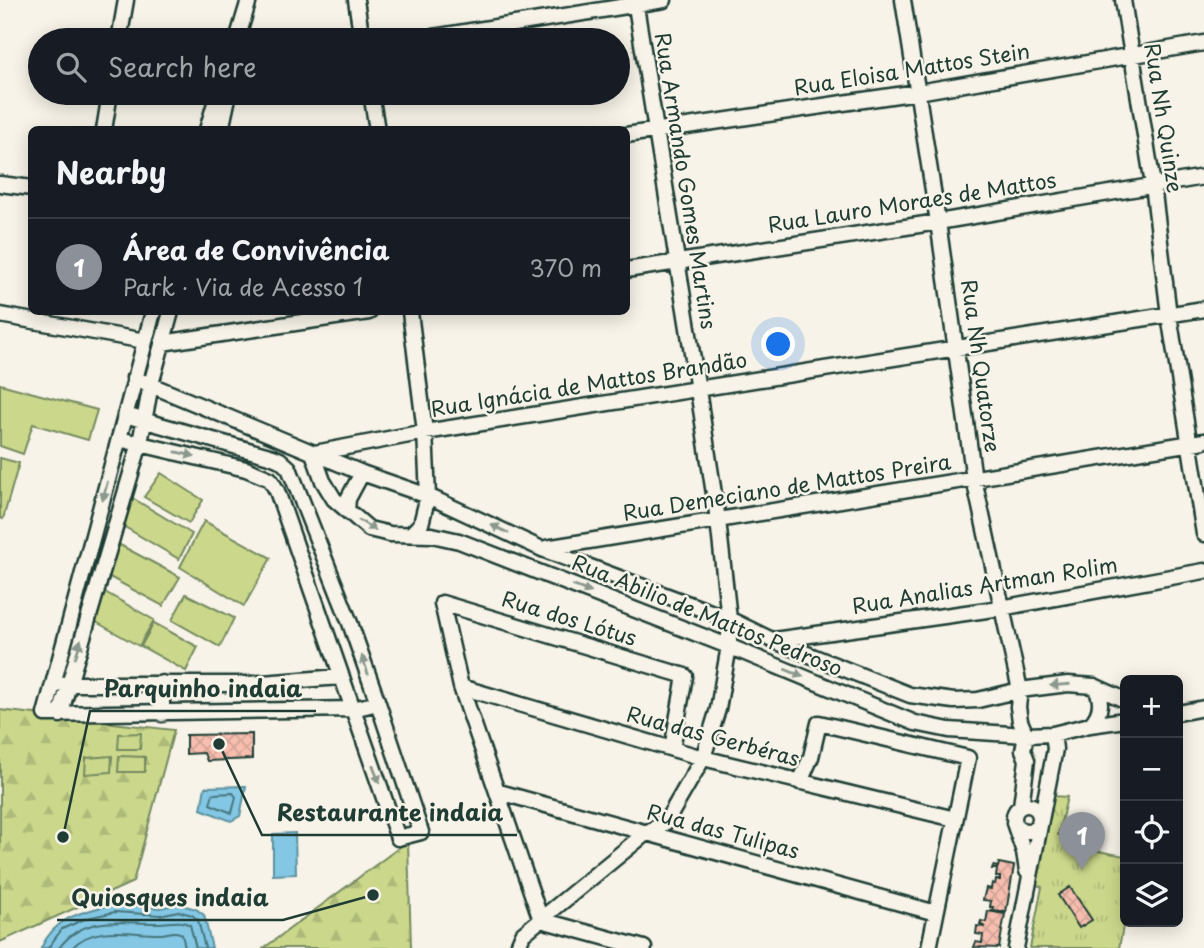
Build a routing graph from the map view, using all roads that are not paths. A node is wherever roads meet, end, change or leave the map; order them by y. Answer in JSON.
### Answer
{"nodes":[{"id":1,"x":125,"y":0,"type":"edge"},
{"id":2,"x":249,"y":0,"type":"edge"},
{"id":3,"x":356,"y":0,"type":"edge"},
{"id":4,"x":664,"y":0,"type":"edge"},
{"id":5,"x":902,"y":0,"type":"edge"},
{"id":6,"x":1123,"y":0,"type":"edge"},
{"id":7,"x":635,"y":2,"type":"edge"},
{"id":8,"x":121,"y":28,"type":"edge"},
{"id":9,"x":241,"y":28,"type":"edge"},
{"id":10,"x":360,"y":28,"type":"edge"},
{"id":11,"x":484,"y":28,"type":"edge"},
{"id":12,"x":1204,"y":43,"type":"edge"},
{"id":13,"x":1132,"y":55,"type":"junction"},
{"id":14,"x":918,"y":92,"type":"junction"},
{"id":15,"x":108,"y":105,"type":"edge"},
{"id":16,"x":214,"y":105,"type":"edge"},
{"id":17,"x":226,"y":105,"type":"edge"},
{"id":18,"x":373,"y":105,"type":"edge"},
{"id":19,"x":105,"y":126,"type":"edge"},
{"id":20,"x":208,"y":126,"type":"edge"},
{"id":21,"x":221,"y":126,"type":"edge"},
{"id":22,"x":376,"y":126,"type":"edge"},
{"id":23,"x":655,"y":130,"type":"junction"},
{"id":24,"x":630,"y":134,"type":"edge"},
{"id":25,"x":1204,"y":177,"type":"edge"},
{"id":26,"x":0,"y":184,"type":"edge"},
{"id":27,"x":1153,"y":185,"type":"junction"},
{"id":28,"x":28,"y":188,"type":"edge"},
{"id":29,"x":938,"y":222,"type":"junction"},
{"id":30,"x":677,"y":261,"type":"junction"},
{"id":31,"x":630,"y":269,"type":"edge"},
{"id":32,"x":1204,"y":309,"type":"edge"},
{"id":33,"x":0,"y":315,"type":"edge"},
{"id":34,"x":152,"y":315,"type":"edge"},
{"id":35,"x":170,"y":315,"type":"edge"},
{"id":36,"x":349,"y":315,"type":"edge"},
{"id":37,"x":410,"y":315,"type":"edge"},
{"id":38,"x":1169,"y":315,"type":"junction"},
{"id":39,"x":145,"y":341,"type":"junction"},
{"id":40,"x":162,"y":343,"type":"junction"},
{"id":41,"x":956,"y":349,"type":"junction"},
{"id":42,"x":134,"y":378,"type":"junction"},
{"id":43,"x":151,"y":384,"type":"junction"},
{"id":44,"x":698,"y":390,"type":"junction"},
{"id":45,"x":125,"y":415,"type":"junction"},
{"id":46,"x":145,"y":419,"type":"junction"},
{"id":47,"x":425,"y":432,"type":"junction"},
{"id":48,"x":119,"y":439,"type":"junction"},
{"id":49,"x":140,"y":443,"type":"junction"},
{"id":50,"x":1197,"y":443,"type":"edge"},
{"id":51,"x":313,"y":453,"type":"junction"},
{"id":52,"x":273,"y":457,"type":"junction"},
{"id":53,"x":362,"y":473,"type":"junction"},
{"id":54,"x":270,"y":479,"type":"junction"},
{"id":55,"x":974,"y":479,"type":"junction"},
{"id":56,"x":428,"y":496,"type":"junction"},
{"id":57,"x":347,"y":510,"type":"junction"},
{"id":58,"x":718,"y":520,"type":"junction"},
{"id":59,"x":412,"y":533,"type":"junction"},
{"id":60,"x":1204,"y":534,"type":"edge"},
{"id":61,"x":542,"y":549,"type":"junction"},
{"id":62,"x":1204,"y":571,"type":"edge"},
{"id":63,"x":1001,"y":608,"type":"junction"},
{"id":64,"x":729,"y":619,"type":"junction"},
{"id":65,"x":350,"y":623,"type":"junction"},
{"id":66,"x":325,"y":632,"type":"junction"},
{"id":67,"x":772,"y":640,"type":"junction"},
{"id":68,"x":731,"y":647,"type":"junction"},
{"id":69,"x":340,"y":677,"type":"junction"},
{"id":70,"x":60,"y":684,"type":"junction"},
{"id":71,"x":162,"y":684,"type":"junction"},
{"id":72,"x":249,"y":684,"type":"junction"},
{"id":73,"x":1094,"y":686,"type":"junction"},
{"id":74,"x":461,"y":687,"type":"junction"},
{"id":75,"x":1020,"y":690,"type":"junction"},
{"id":76,"x":1120,"y":698,"type":"edge"},
{"id":77,"x":378,"y":703,"type":"junction"},
{"id":78,"x":1204,"y":708,"type":"edge"},
{"id":79,"x":353,"y":709,"type":"junction"},
{"id":80,"x":249,"y":710,"type":"junction"},
{"id":81,"x":1183,"y":712,"type":"edge"},
{"id":82,"x":162,"y":714,"type":"junction"},
{"id":83,"x":1120,"y":721,"type":"edge"},
{"id":84,"x":1090,"y":725,"type":"junction"},
{"id":85,"x":1053,"y":734,"type":"junction"},
{"id":86,"x":1026,"y":735,"type":"junction"},
{"id":87,"x":672,"y":749,"type":"junction"},
{"id":88,"x":706,"y":759,"type":"junction"},
{"id":89,"x":1027,"y":760,"type":"junction"},
{"id":90,"x":1052,"y":761,"type":"junction"},
{"id":91,"x":800,"y":782,"type":"junction"},
{"id":92,"x":499,"y":792,"type":"junction"},
{"id":93,"x":1021,"y":806,"type":"junction"},
{"id":94,"x":1040,"y":818,"type":"junction"},
{"id":95,"x":955,"y":819,"type":"junction"},
{"id":96,"x":1014,"y":822,"type":"junction"},
{"id":97,"x":646,"y":833,"type":"junction"},
{"id":98,"x":1029,"y":883,"type":"junction"},
{"id":99,"x":936,"y":913,"type":"junction"},
{"id":100,"x":541,"y":920,"type":"junction"},
{"id":101,"x":517,"y":948,"type":"edge"},
{"id":102,"x":644,"y":948,"type":"edge"},
{"id":103,"x":929,"y":948,"type":"edge"},
{"id":104,"x":1016,"y":948,"type":"edge"}],
"edges":[{"from":1,"to":8,"type":"street"},
{"from":2,"to":9,"type":"street"},
{"from":3,"to":10,"type":"street"},
{"from":4,"to":7,"type":"street"},
{"from":5,"to":14,"type":"street","name":"Rua Nh Quatorze"},
{"from":6,"to":13,"type":"street","name":"Rua Nh Quinze"},
{"from":7,"to":11,"type":"street"},
{"from":7,"to":23,"type":"street","name":"Rua Armando Gomes Martins"},
{"from":12,"to":13,"type":"street","name":"Rua Eloisa Mattos Stein"},
{"from":13,"to":14,"type":"street","name":"Rua Eloisa Mattos Stein"},
{"from":13,"to":27,"type":"street","name":"Rua Nh Quinze"},
{"from":14,"to":23,"type":"street","name":"Rua Eloisa Mattos Stein"},
{"from":14,"to":29,"type":"street","name":"Rua Nh Quatorze"},
{"from":15,"to":19,"type":"street"},
{"from":16,"to":20,"type":"street"},
{"from":17,"to":21,"type":"street"},
{"from":18,"to":22,"type":"street"},
{"from":23,"to":24,"type":"street","name":"Rua Eloisa Mattos Stein"},
{"from":23,"to":30,"type":"street","name":"Rua Armando Gomes Martins"},
{"from":25,"to":27,"type":"street","name":"Rua Lauro Moraes de Mattos"},
{"from":26,"to":28,"type":"street"},
{"from":27,"to":29,"type":"street","name":"Rua Lauro Moraes de Mattos"},
{"from":27,"to":38,"type":"street","name":"Rua Nh Quinze"},
{"from":29,"to":30,"type":"street","name":"Rua Lauro Moraes de Mattos"},
{"from":29,"to":41,"type":"street","name":"Rua Nh Quatorze"},
{"from":30,"to":31,"type":"street","name":"Rua Lauro Moraes de Mattos"},
{"from":30,"to":44,"type":"street","name":"Rua Armando Gomes Martins"},
{"from":32,"to":38,"type":"street","name":"Rua Ignácia de Mattos Brandão"},
{"from":33,"to":39,"type":"street"},
{"from":34,"to":39,"type":"street"},
{"from":35,"to":40,"type":"street"},
{"from":36,"to":40,"type":"street"},
{"from":37,"to":47,"type":"street"},
{"from":38,"to":41,"type":"street","name":"Rua Ignácia de Mattos Brandão"},
{"from":38,"to":50,"type":"street","name":"Rua Nh Quinze"},
{"from":39,"to":42,"type":"street"},
{"from":40,"to":43,"type":"street"},
{"from":41,"to":44,"type":"street","name":"Rua Ignácia de Mattos Brandão"},
{"from":41,"to":55,"type":"street","name":"Rua Nh Quatorze"},
{"from":42,"to":43,"type":"street","name":"Rua Abilio de Mattos Pedroso"},
{"from":42,"to":45,"type":"street"},
{"from":43,"to":46,"type":"street"},
{"from":43,"to":51,"type":"street","name":"Rua Abilio de Mattos Pedroso"},
{"from":44,"to":47,"type":"street","name":"Rua Ignácia de Mattos Brandão"},
{"from":44,"to":58,"type":"street","name":"Rua Armando Gomes Martins"},
{"from":45,"to":46,"type":"street"},
{"from":45,"to":48,"type":"street"},
{"from":46,"to":49,"type":"street"},
{"from":46,"to":52,"type":"street"},
{"from":47,"to":51,"type":"street","name":"Rua Ignácia de Mattos Brandão"},
{"from":47,"to":56,"type":"street"},
{"from":48,"to":49,"type":"street"},
{"from":48,"to":70,"type":"street","one_way":true},
{"from":49,"to":54,"type":"street","one_way":true},
{"from":70,"to":49,"type":"street","one_way":true},
{"from":50,"to":55,"type":"street","name":"Rua Demeciano de Mattos Preira"},
{"from":50,"to":60,"type":"street","name":"Rua Nh Quinze"},
{"from":51,"to":53,"type":"street","name":"Rua Abilio de Mattos Pedroso"},
{"from":51,"to":57,"type":"street","name":"Rua Abilio de Mattos Pedroso"},
{"from":52,"to":54,"type":"street"},
{"from":52,"to":65,"type":"street"},
{"from":53,"to":56,"type":"street","name":"Rua Abilio de Mattos Pedroso"},
{"from":53,"to":57,"type":"street"},
{"from":54,"to":66,"type":"street"},
{"from":55,"to":58,"type":"street","name":"Rua Demeciano de Mattos Preira"},
{"from":55,"to":63,"type":"street","name":"Rua Nh Quatorze"},
{"from":56,"to":59,"type":"street"},
{"from":61,"to":56,"type":"street","name":"Rua Abilio de Mattos Pedroso","one_way":true},
{"from":57,"to":59,"type":"street","name":"Rua Abilio de Mattos Pedroso","one_way":true},
{"from":58,"to":61,"type":"street","name":"Rua Demeciano de Mattos Preira"},
{"from":58,"to":64,"type":"street","name":"Rua Armando Gomes Martins"},
{"from":59,"to":68,"type":"street","name":"Rua Abilio de Mattos Pedroso","one_way":true},
{"from":61,"to":64,"type":"street","name":"Rua Abilio de Mattos Pedroso"},
{"from":62,"to":63,"type":"street","name":"Rua Analias Artman Rolim"},
{"from":63,"to":67,"type":"street","name":"Rua Analias Artman Rolim"},
{"from":63,"to":75,"type":"street","name":"Rua Nh Quatorze"},
{"from":64,"to":67,"type":"street","name":"Rua Abilio de Mattos Pedroso"},
{"from":64,"to":68,"type":"street","name":"Rua Armando Gomes Martins"},
{"from":65,"to":66,"type":"street"},
{"from":77,"to":65,"type":"street","one_way":true},
{"from":66,"to":69,"type":"street"},
{"from":67,"to":75,"type":"street","name":"Rua Abilio de Mattos Pedroso"},
{"from":68,"to":86,"type":"street","name":"Rua Abilio de Mattos Pedroso","one_way":true},
{"from":68,"to":88,"type":"street","name":"Rua Armando Gomes Martins"},
{"from":69,"to":72,"type":"street"},
{"from":69,"to":79,"type":"street"},
{"from":70,"to":71,"type":"street"},
{"from":70,"to":82,"type":"street"},
{"from":71,"to":72,"type":"street"},
{"from":71,"to":82,"type":"street"},
{"from":72,"to":80,"type":"street"},
{"from":73,"to":75,"type":"street","name":"Rua Abilio de Mattos Pedroso","one_way":true},
{"from":73,"to":76,"type":"street","name":"Rua Abilio de Mattos Pedroso"},
{"from":73,"to":84,"type":"street"},
{"from":74,"to":87,"type":"street","name":"Rua das Gerbéras"},
{"from":74,"to":87,"type":"street","name":"Rua dos Lótus"},
{"from":74,"to":92,"type":"street"},
{"from":75,"to":86,"type":"street","name":"Rua Nh Quatorze"},
{"from":77,"to":79,"type":"street"},
{"from":79,"to":77,"type":"street","one_way":true},
{"from":78,"to":81,"type":"street"},
{"from":79,"to":80,"type":"street"},
{"from":80,"to":82,"type":"street"},
{"from":83,"to":84,"type":"street","name":"Rua Abilio de Mattos Pedroso"},
{"from":84,"to":85,"type":"street","name":"Rua Abilio de Mattos Pedroso"},
{"from":85,"to":86,"type":"street","name":"Rua Abilio de Mattos Pedroso"},
{"from":85,"to":90,"type":"street"},
{"from":86,"to":89,"type":"street"},
{"from":87,"to":88,"type":"street","name":"Rua das Gerbéras"},
{"from":88,"to":91,"type":"street","name":"Rua das Gerbéras"},
{"from":88,"to":97,"type":"street","name":"Rua Armando Gomes Martins"},
{"from":89,"to":90,"type":"street"},
{"from":89,"to":93,"type":"street"},
{"from":90,"to":94,"type":"street"},
{"from":91,"to":95,"type":"street","name":"Rua das Gerbéras"},
{"from":91,"to":95,"type":"street"},
{"from":92,"to":97,"type":"street","name":"Rua das Tulipas"},
{"from":92,"to":100,"type":"street"},
{"from":93,"to":94,"type":"street"},
{"from":93,"to":96,"type":"street"},
{"from":94,"to":96,"type":"street"},
{"from":94,"to":98,"type":"street"},
{"from":95,"to":99,"type":"street"},
{"from":96,"to":98,"type":"street"},
{"from":97,"to":99,"type":"street","name":"Rua das Tulipas"},
{"from":97,"to":100,"type":"street","name":"Rua Armando Gomes Martins"},
{"from":98,"to":104,"type":"street"},
{"from":99,"to":103,"type":"street"},
{"from":100,"to":101,"type":"street","name":"Rua Armando Gomes Martins"},
{"from":100,"to":102,"type":"street"}]}
